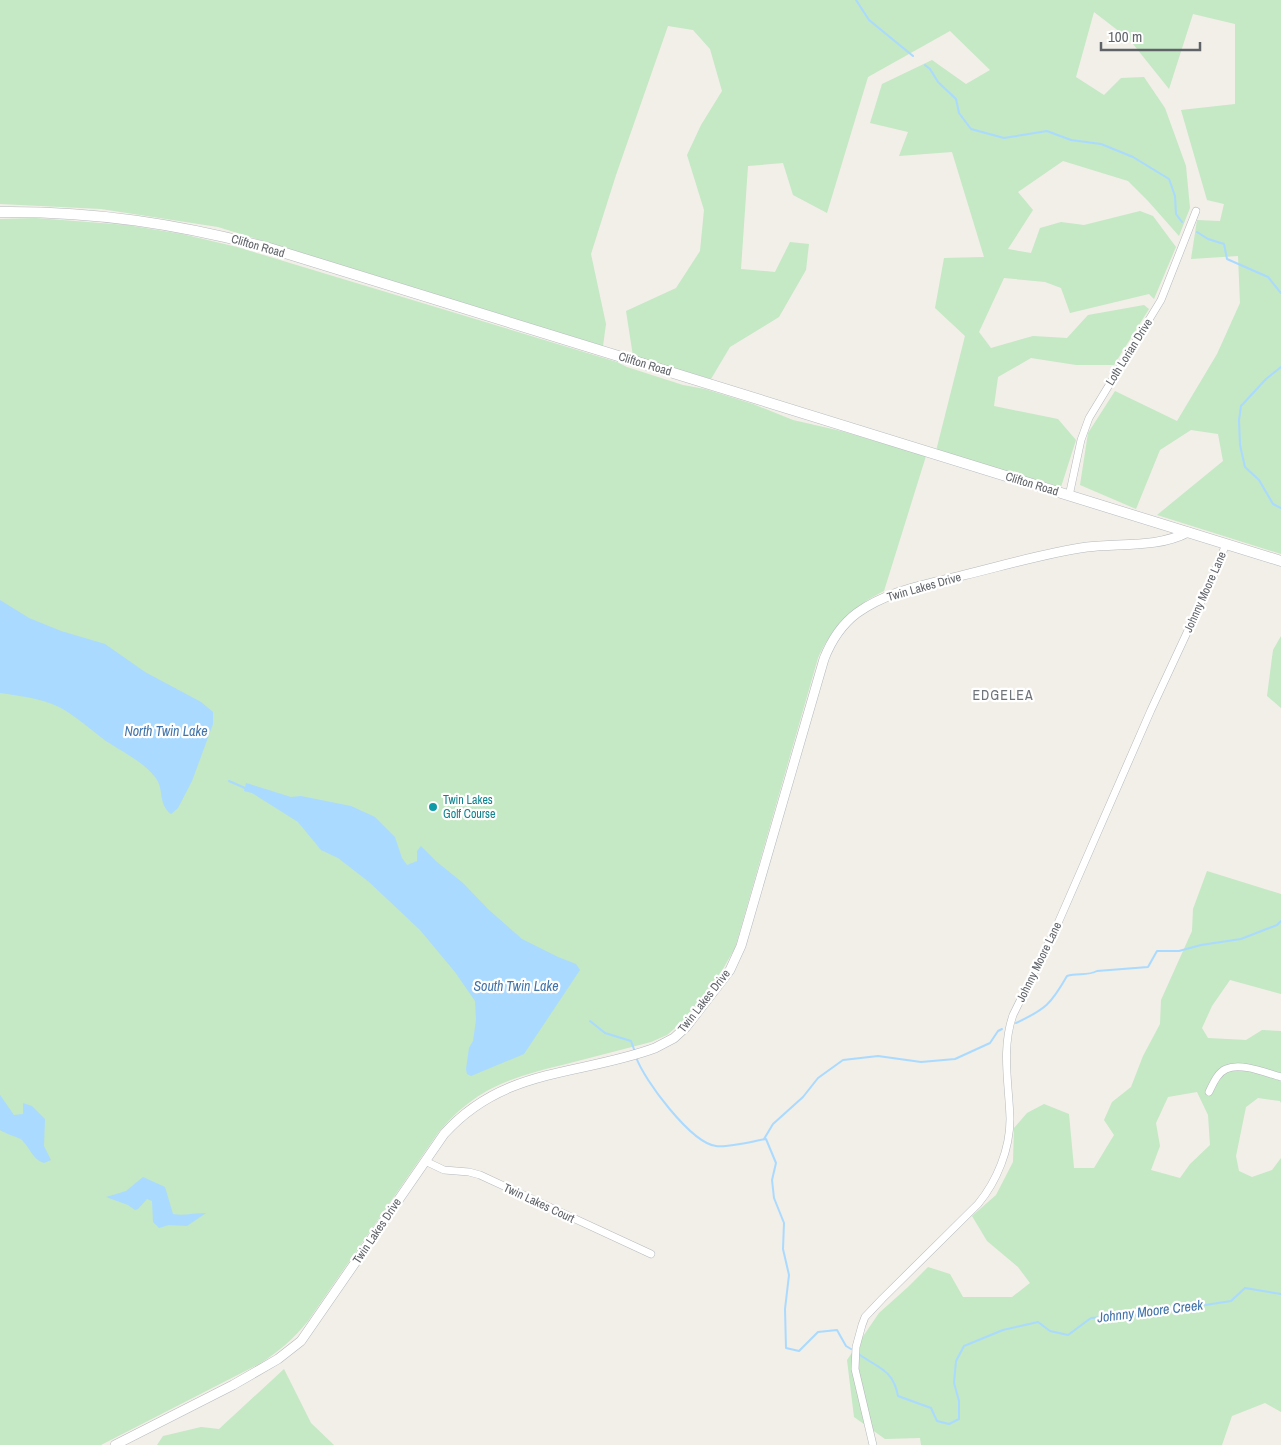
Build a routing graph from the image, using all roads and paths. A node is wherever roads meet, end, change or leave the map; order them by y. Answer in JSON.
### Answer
{"nodes":[{"id":1,"x":1196,"y":211,"type":"dead end"},
{"id":2,"x":0,"y":212,"type":"edge"},
{"id":3,"x":1069,"y":496,"type":"junction"},
{"id":4,"x":1188,"y":532,"type":"junction"},
{"id":5,"x":1226,"y":544,"type":"junction"},
{"id":6,"x":1281,"y":561,"type":"edge"},
{"id":7,"x":1281,"y":1077,"type":"edge"},
{"id":8,"x":1209,"y":1092,"type":"dead end"},
{"id":9,"x":426,"y":1161,"type":"junction"},
{"id":10,"x":651,"y":1254,"type":"dead end"},
{"id":11,"x":115,"y":1445,"type":"edge"},
{"id":12,"x":873,"y":1445,"type":"edge"}],
"edges":[{"from":1,"to":3,"type":"street","name":"Loth Lorian Drive"},
{"from":2,"to":3,"type":"main road","name":"Clifton Road"},
{"from":3,"to":4,"type":"main road","name":"Clifton Road"},
{"from":4,"to":5,"type":"main road","name":"Clifton Road"},
{"from":4,"to":9,"type":"street","name":"Twin Lakes Drive"},
{"from":5,"to":6,"type":"main road","name":"Clifton Road"},
{"from":5,"to":12,"type":"street","name":"Johnny Moore Lane"},
{"from":7,"to":8,"type":"street"},
{"from":9,"to":10,"type":"street","name":"Twin Lakes Court"},
{"from":9,"to":11,"type":"street","name":"Twin Lakes Drive"}]}
